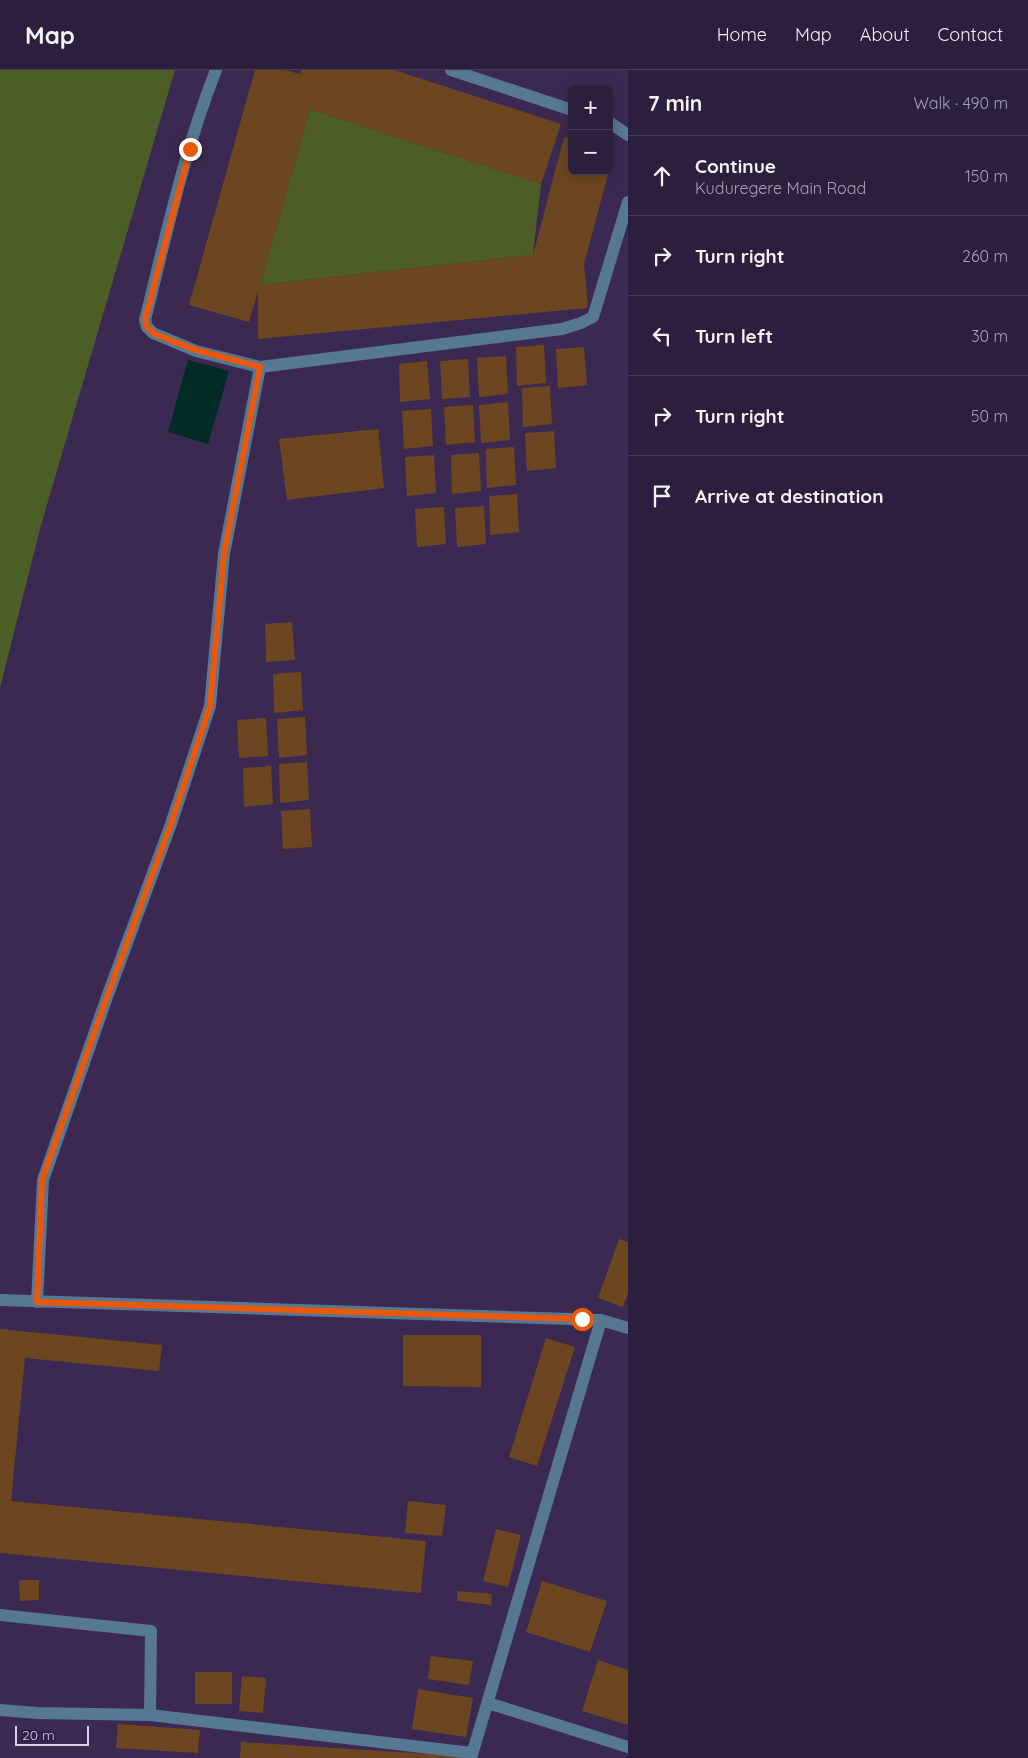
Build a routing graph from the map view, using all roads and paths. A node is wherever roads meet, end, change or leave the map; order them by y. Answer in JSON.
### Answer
{"nodes":[{"id":1,"x":216,"y":70,"type":"edge"},
{"id":2,"x":451,"y":70,"type":"edge"},
{"id":3,"x":568,"y":109,"type":"edge"},
{"id":4,"x":613,"y":125,"type":"edge"},
{"id":5,"x":628,"y":135,"type":"edge"},
{"id":6,"x":628,"y":202,"type":"edge"},
{"id":7,"x":260,"y":367,"type":"junction"},
{"id":8,"x":0,"y":1300,"type":"edge"},
{"id":9,"x":37,"y":1302,"type":"junction"},
{"id":10,"x":601,"y":1320,"type":"junction"},
{"id":11,"x":628,"y":1328,"type":"edge"},
{"id":12,"x":0,"y":1615,"type":"edge"},
{"id":13,"x":488,"y":1703,"type":"junction"},
{"id":14,"x":0,"y":1710,"type":"edge"},
{"id":15,"x":150,"y":1715,"type":"junction"},
{"id":16,"x":628,"y":1747,"type":"edge"},
{"id":17,"x":472,"y":1756,"type":"edge"}],
"edges":[{"from":1,"to":7,"type":"street"},
{"from":2,"to":3,"type":"street"},
{"from":4,"to":5,"type":"street"},
{"from":6,"to":7,"type":"street"},
{"from":7,"to":9,"type":"street"},
{"from":8,"to":9,"type":"street"},
{"from":9,"to":10,"type":"street"},
{"from":10,"to":11,"type":"street"},
{"from":10,"to":13,"type":"street"},
{"from":12,"to":15,"type":"street"},
{"from":13,"to":16,"type":"street"},
{"from":13,"to":17,"type":"street"},
{"from":14,"to":15,"type":"street"},
{"from":15,"to":17,"type":"street"}]}
